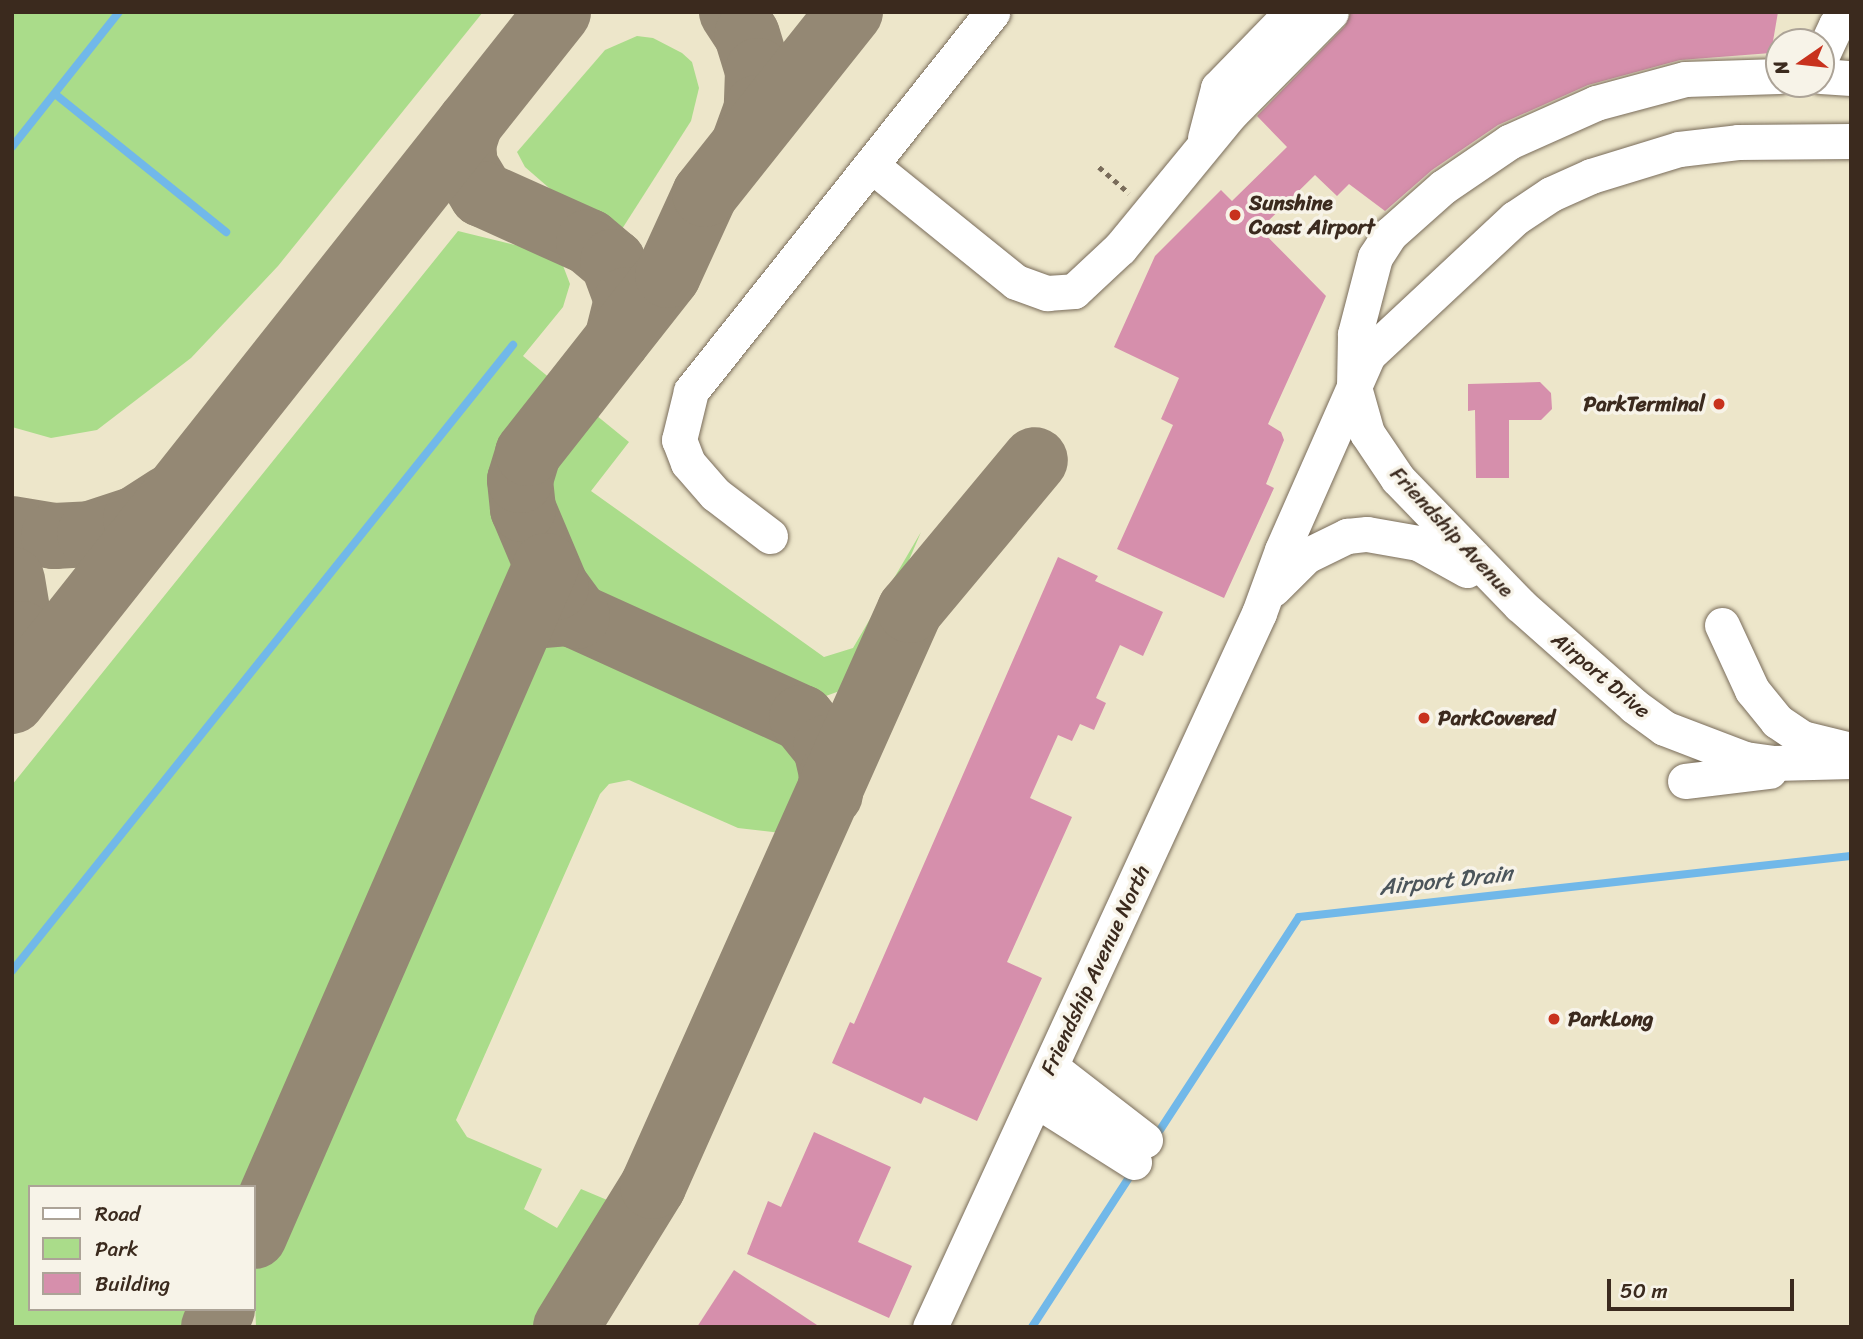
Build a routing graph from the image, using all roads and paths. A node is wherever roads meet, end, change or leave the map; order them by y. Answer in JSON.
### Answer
{"nodes":[{"id":1,"x":992,"y":12,"type":"edge"},
{"id":2,"x":1292,"y":12,"type":"edge"},
{"id":3,"x":1331,"y":12,"type":"edge"},
{"id":4,"x":1851,"y":16,"type":"edge"},
{"id":5,"x":1835,"y":28,"type":"edge"},
{"id":6,"x":1765,"y":76,"type":"edge"},
{"id":7,"x":1851,"y":141,"type":"edge"},
{"id":8,"x":1202,"y":148,"type":"junction"},
{"id":9,"x":871,"y":165,"type":"junction"},
{"id":10,"x":1354,"y":387,"type":"junction"},
{"id":11,"x":770,"y":536,"type":"dead end"},
{"id":12,"x":1520,"y":605,"type":"junction"},
{"id":13,"x":1259,"y":613,"type":"junction"},
{"id":14,"x":1722,"y":625,"type":"dead end"},
{"id":15,"x":1767,"y":656,"type":"dead end"},
{"id":16,"x":1761,"y":704,"type":"junction"},
{"id":17,"x":1842,"y":757,"type":"edge"},
{"id":18,"x":1685,"y":781,"type":"dead end"},
{"id":19,"x":1051,"y":1066,"type":"junction"},
{"id":20,"x":1035,"y":1100,"type":"junction"},
{"id":21,"x":930,"y":1327,"type":"edge"}],
"edges":[{"from":1,"to":9,"type":"street"},
{"from":2,"to":8,"type":"street"},
{"from":3,"to":8,"type":"street"},
{"from":4,"to":5,"type":"street"},
{"from":6,"to":10,"type":"street","name":"Friendship Avenue"},
{"from":7,"to":10,"type":"street","name":"Friendship Avenue North"},
{"from":8,"to":9,"type":"street"},
{"from":9,"to":11,"type":"street"},
{"from":10,"to":12,"type":"street","name":"Friendship Avenue"},
{"from":10,"to":13,"type":"street","name":"Friendship Avenue North"},
{"from":12,"to":13,"type":"street","name":"Friendship Avenue North"},
{"from":12,"to":17,"type":"street","name":"Airport Drive"},
{"from":13,"to":19,"type":"street","name":"Friendship Avenue North"},
{"from":14,"to":16,"type":"street"},
{"from":15,"to":16,"type":"street"},
{"from":16,"to":17,"type":"street"},
{"from":17,"to":18,"type":"street"},
{"from":19,"to":20,"type":"street","name":"Friendship Avenue North"},
{"from":19,"to":20,"type":"street"},
{"from":20,"to":21,"type":"street","name":"Friendship Avenue North"}]}
